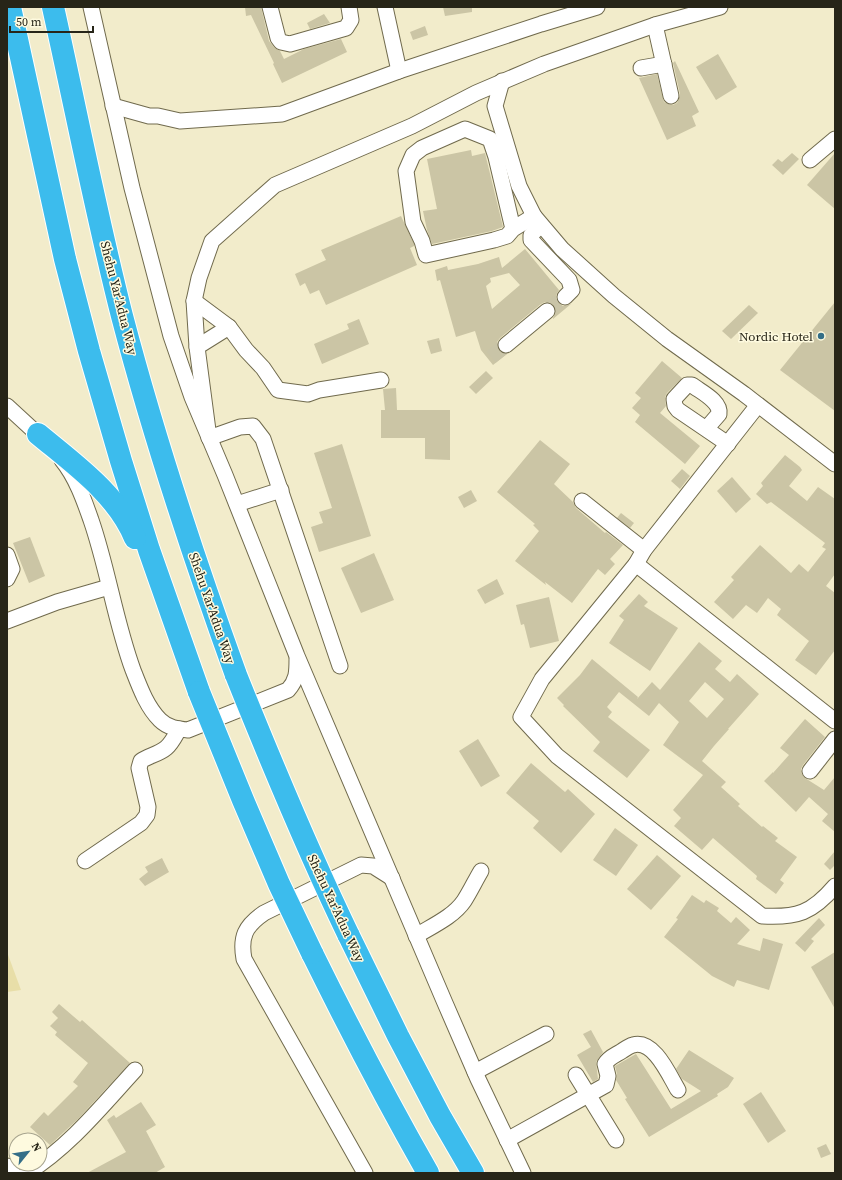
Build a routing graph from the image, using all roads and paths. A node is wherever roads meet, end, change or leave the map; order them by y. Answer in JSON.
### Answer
{"nodes":[{"id":1,"x":10,"y":7,"type":"edge"},
{"id":2,"x":53,"y":7,"type":"edge"},
{"id":3,"x":69,"y":7,"type":"edge"},
{"id":4,"x":91,"y":7,"type":"edge"},
{"id":5,"x":270,"y":7,"type":"edge"},
{"id":6,"x":349,"y":7,"type":"edge"},
{"id":7,"x":385,"y":7,"type":"edge"},
{"id":8,"x":597,"y":7,"type":"edge"},
{"id":9,"x":720,"y":7,"type":"edge"},
{"id":10,"x":7,"y":12,"type":"edge"},
{"id":11,"x":655,"y":25,"type":"junction"},
{"id":12,"x":664,"y":64,"type":"junction"},
{"id":13,"x":24,"y":66,"type":"junction"},
{"id":14,"x":641,"y":68,"type":"dead end"},
{"id":15,"x":399,"y":71,"type":"junction"},
{"id":16,"x":502,"y":82,"type":"junction"},
{"id":17,"x":71,"y":87,"type":"junction"},
{"id":18,"x":476,"y":93,"type":"junction"},
{"id":19,"x":671,"y":96,"type":"dead end"},
{"id":20,"x":113,"y":106,"type":"junction"},
{"id":21,"x":495,"y":106,"type":"junction"},
{"id":22,"x":835,"y":138,"type":"edge"},
{"id":23,"x":810,"y":160,"type":"dead end"},
{"id":24,"x":538,"y":220,"type":"junction"},
{"id":25,"x":513,"y":229,"type":"junction"},
{"id":26,"x":565,"y":297,"type":"tunnel mouth"},
{"id":27,"x":194,"y":301,"type":"junction"},
{"id":28,"x":547,"y":311,"type":"tunnel mouth"},
{"id":29,"x":229,"y":327,"type":"junction"},
{"id":30,"x":197,"y":343,"type":"junction"},
{"id":31,"x":174,"y":344,"type":"junction"},
{"id":32,"x":506,"y":345,"type":"tunnel mouth"},
{"id":33,"x":381,"y":380,"type":"dead end"},
{"id":34,"x":758,"y":405,"type":"junction"},
{"id":35,"x":7,"y":406,"type":"edge"},
{"id":36,"x":706,"y":429,"type":"dead end"},
{"id":37,"x":38,"y":434,"type":"junction"},
{"id":38,"x":210,"y":438,"type":"junction"},
{"id":39,"x":728,"y":444,"type":"junction"},
{"id":40,"x":835,"y":464,"type":"edge"},
{"id":41,"x":281,"y":490,"type":"junction"},
{"id":42,"x":582,"y":501,"type":"dead end"},
{"id":43,"x":237,"y":504,"type":"junction"},
{"id":44,"x":644,"y":550,"type":"junction"},
{"id":45,"x":7,"y":555,"type":"edge"},
{"id":46,"x":636,"y":564,"type":"junction"},
{"id":47,"x":7,"y":579,"type":"edge"},
{"id":48,"x":109,"y":587,"type":"junction"},
{"id":49,"x":7,"y":621,"type":"edge"},
{"id":50,"x":178,"y":630,"type":"junction"},
{"id":51,"x":297,"y":656,"type":"junction"},
{"id":52,"x":340,"y":666,"type":"dead end"},
{"id":53,"x":835,"y":721,"type":"edge"},
{"id":54,"x":179,"y":729,"type":"junction"},
{"id":55,"x":835,"y":739,"type":"edge"},
{"id":56,"x":810,"y":771,"type":"dead end"},
{"id":57,"x":85,"y":861,"type":"dead end"},
{"id":58,"x":481,"y":871,"type":"dead end"},
{"id":59,"x":392,"y":878,"type":"junction"},
{"id":60,"x":835,"y":886,"type":"edge"},
{"id":61,"x":416,"y":936,"type":"junction"},
{"id":62,"x":546,"y":1034,"type":"dead end"},
{"id":63,"x":135,"y":1070,"type":"dead end"},
{"id":64,"x":475,"y":1072,"type":"junction"},
{"id":65,"x":576,"y":1075,"type":"dead end"},
{"id":66,"x":678,"y":1090,"type":"dead end"},
{"id":67,"x":589,"y":1095,"type":"junction"},
{"id":68,"x":507,"y":1140,"type":"junction"},
{"id":69,"x":616,"y":1140,"type":"dead end"},
{"id":70,"x":7,"y":1166,"type":"edge"},
{"id":71,"x":13,"y":1173,"type":"edge"},
{"id":72,"x":27,"y":1173,"type":"edge"},
{"id":73,"x":365,"y":1173,"type":"edge"},
{"id":74,"x":428,"y":1173,"type":"edge"},
{"id":75,"x":473,"y":1173,"type":"edge"},
{"id":76,"x":523,"y":1173,"type":"edge"}],
"edges":[{"from":1,"to":13,"type":"highway"},
{"from":2,"to":17,"type":"highway","name":"Shehu Yar'Adua Way"},
{"from":3,"to":17,"type":"highway"},
{"from":4,"to":20,"type":"street"},
{"from":5,"to":6,"type":"street"},
{"from":7,"to":15,"type":"street"},
{"from":8,"to":15,"type":"street"},
{"from":9,"to":11,"type":"street"},
{"from":10,"to":13,"type":"highway"},
{"from":11,"to":12,"type":"street"},
{"from":11,"to":16,"type":"street"},
{"from":12,"to":14,"type":"street"},
{"from":12,"to":19,"type":"street"},
{"from":13,"to":50,"type":"highway"},
{"from":15,"to":20,"type":"street"},
{"from":16,"to":18,"type":"street"},
{"from":16,"to":21,"type":"street"},
{"from":17,"to":75,"type":"highway","name":"Shehu Yar'Adua Way","bridge":true},
{"from":18,"to":21,"type":"street"},
{"from":18,"to":27,"type":"street"},
{"from":20,"to":31,"type":"street"},
{"from":21,"to":24,"type":"street"},
{"from":22,"to":23,"type":"street"},
{"from":24,"to":25,"type":"street"},
{"from":24,"to":26,"type":"street"},
{"from":24,"to":34,"type":"street"},
{"from":25,"to":25,"type":"street"},
{"from":27,"to":29,"type":"street"},
{"from":27,"to":30,"type":"street"},
{"from":28,"to":32,"type":"street"},
{"from":29,"to":30,"type":"street"},
{"from":29,"to":33,"type":"street"},
{"from":30,"to":31,"type":"street"},
{"from":30,"to":38,"type":"street"},
{"from":31,"to":38,"type":"street"},
{"from":34,"to":39,"type":"street"},
{"from":34,"to":40,"type":"street"},
{"from":35,"to":37,"type":"street"},
{"from":36,"to":39,"type":"street"},
{"from":37,"to":48,"type":"street"},
{"from":37,"to":50,"type":"highway"},
{"from":38,"to":41,"type":"street"},
{"from":38,"to":43,"type":"street"},
{"from":39,"to":44,"type":"street"},
{"from":41,"to":43,"type":"street"},
{"from":41,"to":52,"type":"street"},
{"from":42,"to":44,"type":"street"},
{"from":43,"to":51,"type":"street"},
{"from":44,"to":46,"type":"street"},
{"from":45,"to":47,"type":"street"},
{"from":46,"to":53,"type":"street"},
{"from":46,"to":60,"type":"street"},
{"from":48,"to":49,"type":"street"},
{"from":48,"to":54,"type":"street"},
{"from":50,"to":74,"type":"highway","bridge":true},
{"from":51,"to":54,"type":"street"},
{"from":51,"to":59,"type":"street"},
{"from":54,"to":57,"type":"street"},
{"from":55,"to":56,"type":"street"},
{"from":58,"to":61,"type":"street"},
{"from":59,"to":61,"type":"street"},
{"from":59,"to":73,"type":"street"},
{"from":61,"to":64,"type":"street"},
{"from":62,"to":64,"type":"street"},
{"from":63,"to":72,"type":"street"},
{"from":64,"to":68,"type":"street"},
{"from":65,"to":67,"type":"street"},
{"from":66,"to":67,"type":"street"},
{"from":67,"to":68,"type":"street"},
{"from":67,"to":69,"type":"street"},
{"from":68,"to":76,"type":"street"},
{"from":70,"to":71,"type":"street"}]}
